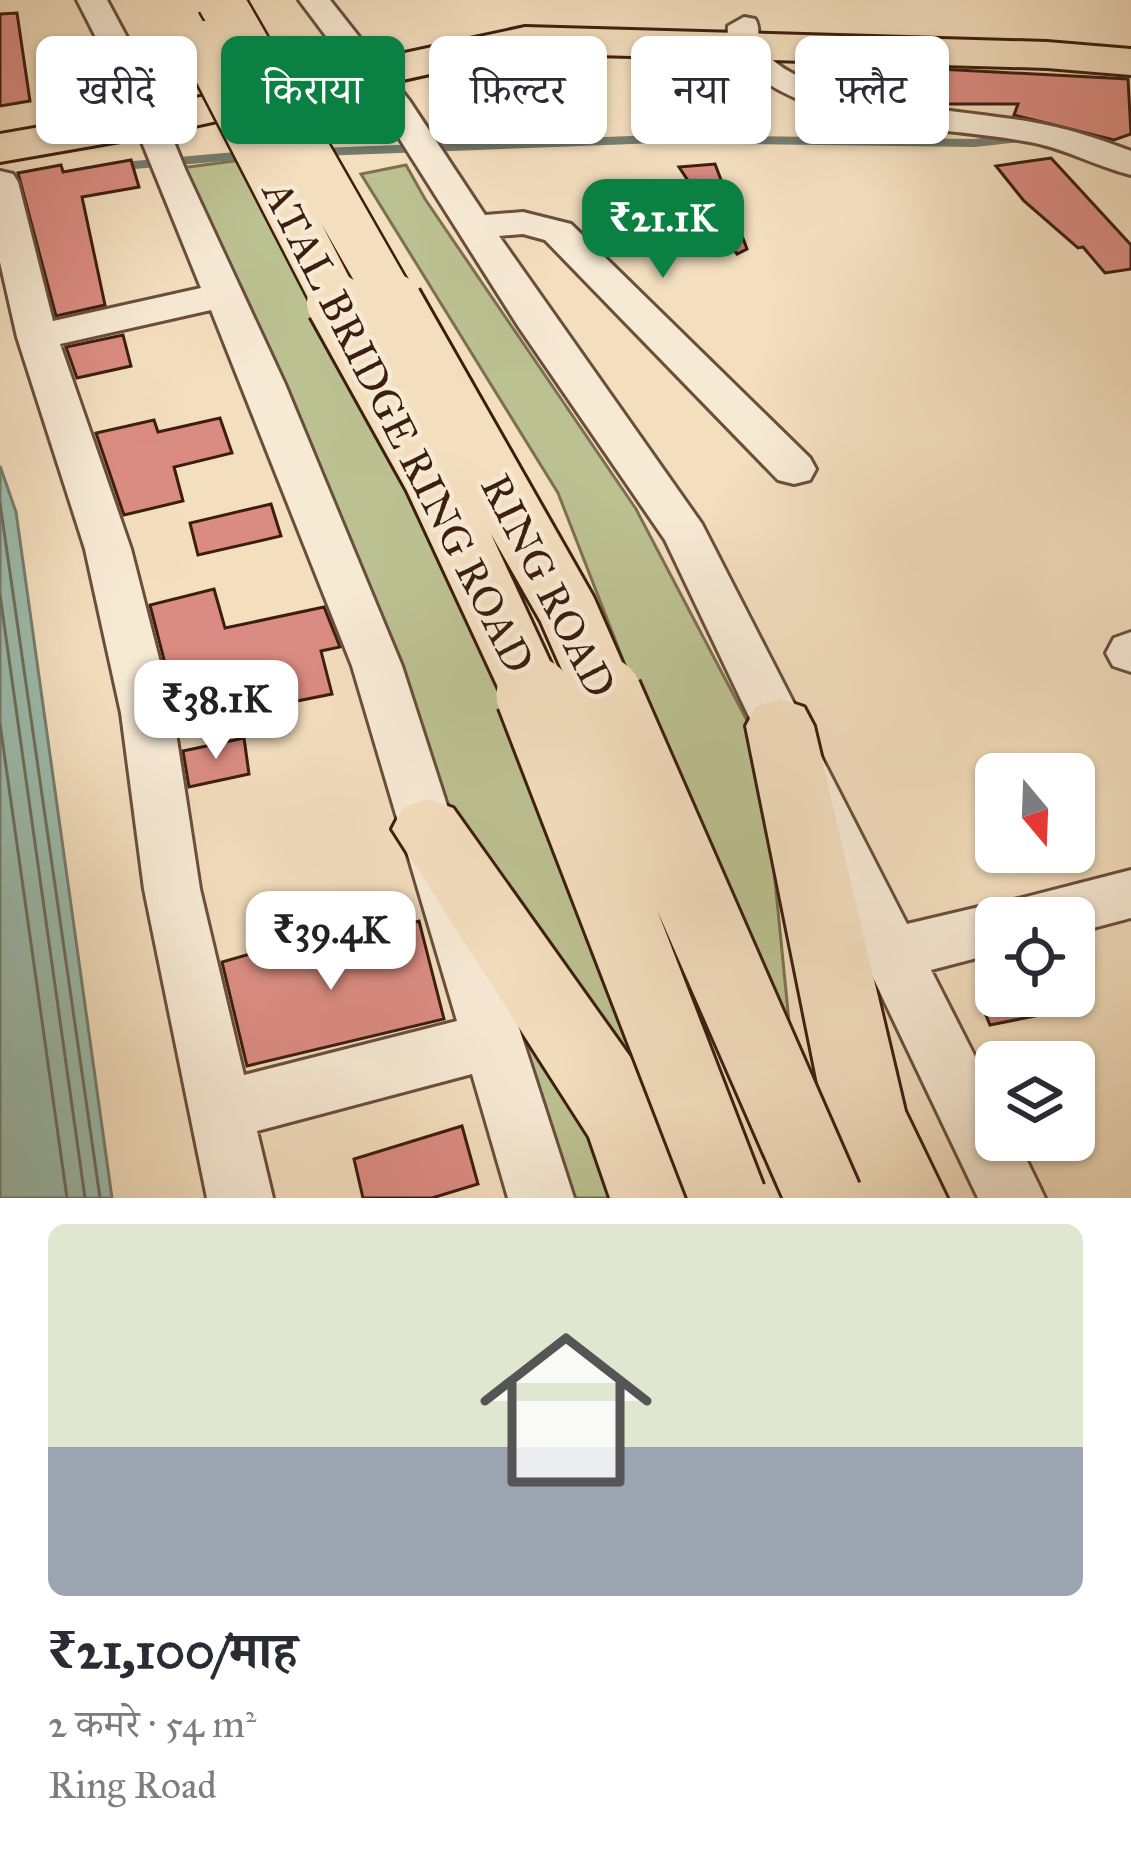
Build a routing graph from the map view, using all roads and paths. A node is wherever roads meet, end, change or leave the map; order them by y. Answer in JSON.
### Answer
{"nodes":[{"id":1,"x":92,"y":0,"type":"edge"},
{"id":2,"x":180,"y":0,"type":"edge"},
{"id":3,"x":220,"y":0,"type":"edge"},
{"id":4,"x":314,"y":0,"type":"edge"},
{"id":5,"x":108,"y":36,"type":"edge"},
{"id":6,"x":343,"y":36,"type":"edge"},
{"id":7,"x":771,"y":37,"type":"edge"},
{"id":8,"x":631,"y":38,"type":"edge"},
{"id":9,"x":771,"y":38,"type":"edge"},
{"id":10,"x":1131,"y":45,"type":"edge"},
{"id":11,"x":405,"y":57,"type":"edge"},
{"id":12,"x":1131,"y":62,"type":"edge"},
{"id":13,"x":771,"y":71,"type":"edge"},
{"id":14,"x":405,"y":121,"type":"edge"},
{"id":15,"x":0,"y":126,"type":"edge"},
{"id":16,"x":36,"y":128,"type":"edge"},
{"id":17,"x":51,"y":144,"type":"edge"},
{"id":18,"x":157,"y":144,"type":"edge"},
{"id":19,"x":0,"y":148,"type":"edge"},
{"id":20,"x":1131,"y":164,"type":"edge"},
{"id":21,"x":1,"y":185,"type":"edge"},
{"id":22,"x":475,"y":227,"type":"junction"},
{"id":23,"x":223,"y":295,"type":"junction"},
{"id":24,"x":37,"y":337,"type":"junction"},
{"id":25,"x":794,"y":469,"type":"dead end"},
{"id":26,"x":780,"y":726,"type":"junction"},
{"id":27,"x":428,"y":829,"type":"junction"},
{"id":28,"x":1131,"y":894,"type":"edge"},
{"id":29,"x":1095,"y":903,"type":"edge"},
{"id":30,"x":975,"y":933,"type":"edge"},
{"id":31,"x":892,"y":954,"type":"junction"},
{"id":32,"x":494,"y":1040,"type":"junction"},
{"id":33,"x":220,"y":1111,"type":"junction"},
{"id":34,"x":240,"y":1198,"type":"edge"},
{"id":35,"x":541,"y":1198,"type":"edge"},
{"id":36,"x":653,"y":1198,"type":"edge"},
{"id":37,"x":728,"y":1198,"type":"edge"},
{"id":38,"x":824,"y":1198,"type":"edge"},
{"id":39,"x":904,"y":1198,"type":"edge"},
{"id":40,"x":1012,"y":1198,"type":"edge"}],
"edges":[{"from":1,"to":5,"type":"street"},
{"from":2,"to":37,"type":"main road","name":"ATAL BRIDGE RING ROAD","bridge":true},
{"from":3,"to":38,"type":"main road","name":"RING ROAD","bridge":true},
{"from":4,"to":6,"type":"street"},
{"from":7,"to":10,"type":"main road"},
{"from":8,"to":11,"type":"main road"},
{"from":9,"to":12,"type":"main road"},
{"from":13,"to":20,"type":"street"},
{"from":14,"to":22,"type":"street"},
{"from":15,"to":16,"type":"main road"},
{"from":17,"to":19,"type":"main road"},
{"from":18,"to":23,"type":"street"},
{"from":21,"to":24,"type":"street"},
{"from":22,"to":25,"type":"street"},
{"from":22,"to":26,"type":"street"},
{"from":23,"to":24,"type":"street"},
{"from":23,"to":27,"type":"street"},
{"from":24,"to":33,"type":"street"},
{"from":26,"to":31,"type":"street"},
{"from":26,"to":39,"type":"main road"},
{"from":27,"to":32,"type":"street"},
{"from":27,"to":36,"type":"main road"},
{"from":28,"to":29,"type":"street"},
{"from":30,"to":31,"type":"street"},
{"from":31,"to":40,"type":"street"},
{"from":32,"to":33,"type":"street"},
{"from":32,"to":35,"type":"street"},
{"from":33,"to":34,"type":"street"}]}
